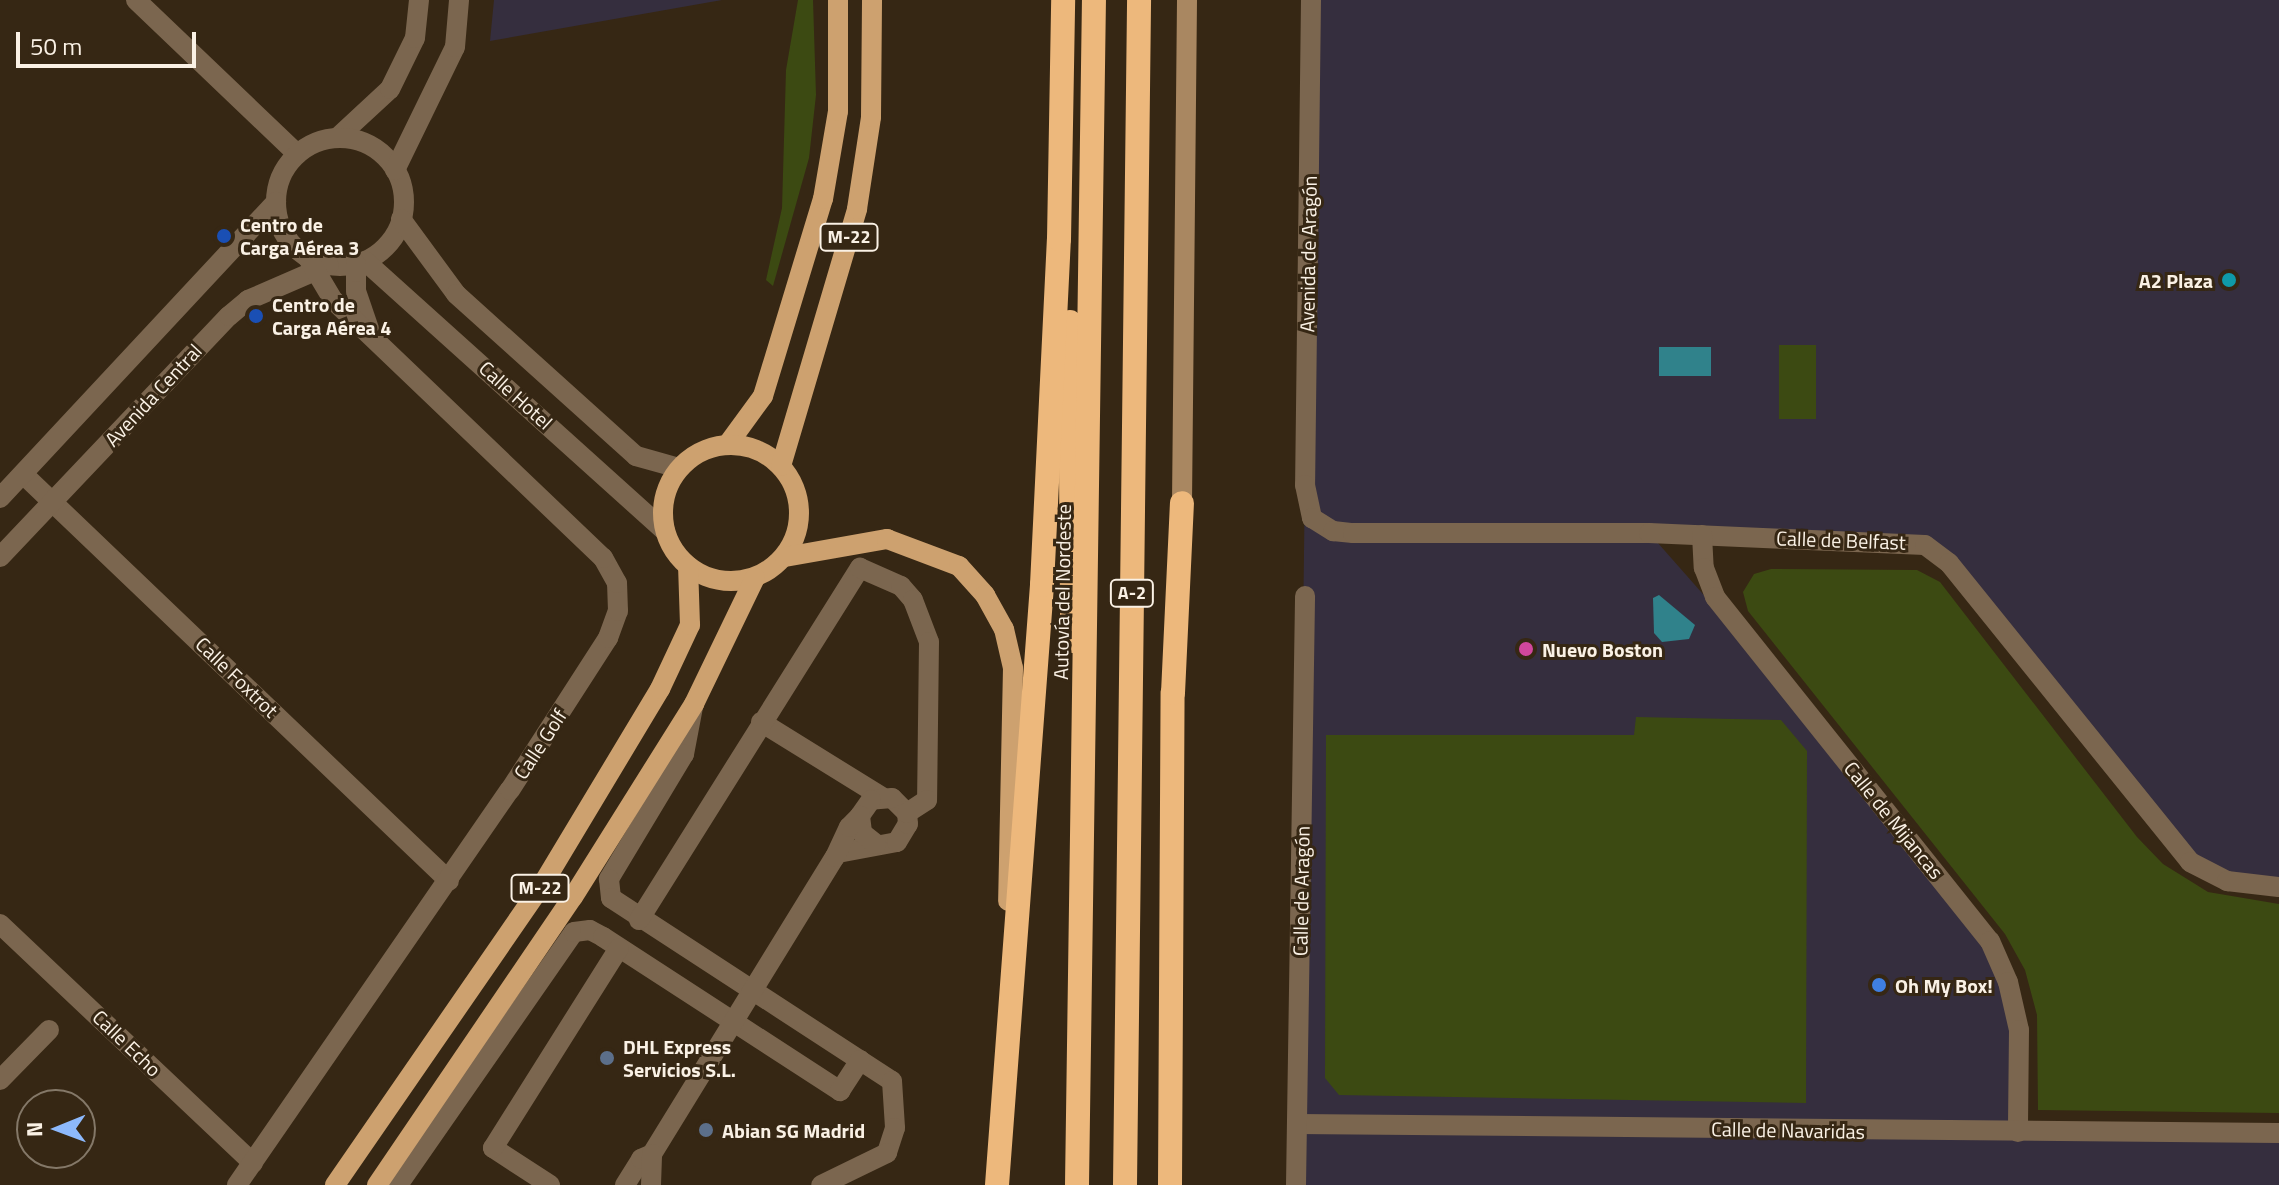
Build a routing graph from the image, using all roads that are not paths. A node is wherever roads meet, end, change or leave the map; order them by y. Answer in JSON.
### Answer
{"nodes":[{"id":1,"x":136,"y":0,"type":"edge"},
{"id":2,"x":419,"y":0,"type":"edge"},
{"id":3,"x":459,"y":0,"type":"edge"},
{"id":4,"x":838,"y":0,"type":"edge"},
{"id":5,"x":872,"y":0,"type":"edge"},
{"id":6,"x":1063,"y":0,"type":"edge"},
{"id":7,"x":1074,"y":0,"type":"edge"},
{"id":8,"x":1094,"y":0,"type":"edge"},
{"id":9,"x":1139,"y":0,"type":"edge"},
{"id":10,"x":1187,"y":0,"type":"edge"},
{"id":11,"x":1311,"y":0,"type":"edge"},
{"id":12,"x":337,"y":138,"type":"junction"},
{"id":13,"x":297,"y":154,"type":"junction"},
{"id":14,"x":395,"y":170,"type":"junction"},
{"id":15,"x":276,"y":202,"type":"junction"},
{"id":16,"x":401,"y":219,"type":"junction"},
{"id":17,"x":361,"y":263,"type":"junction"},
{"id":18,"x":316,"y":265,"type":"junction"},
{"id":19,"x":370,"y":333,"type":"junction"},
{"id":20,"x":728,"y":444,"type":"junction"},
{"id":21,"x":781,"y":466,"type":"junction"},
{"id":22,"x":679,"y":468,"type":"junction"},
{"id":23,"x":23,"y":474,"type":"junction"},
{"id":24,"x":0,"y":498,"type":"edge"},
{"id":25,"x":53,"y":501,"type":"junction"},
{"id":26,"x":1182,"y":503,"type":"junction"},
{"id":27,"x":1307,"y":509,"type":"joint"},
{"id":28,"x":665,"y":531,"type":"junction"},
{"id":29,"x":1702,"y":535,"type":"junction"},
{"id":30,"x":0,"y":557,"type":"edge"},
{"id":31,"x":785,"y":557,"type":"junction"},
{"id":32,"x":688,"y":566,"type":"junction"},
{"id":33,"x":755,"y":578,"type":"junction"},
{"id":34,"x":1305,"y":596,"type":"dead end"},
{"id":35,"x":1085,"y":681,"type":"junction"},
{"id":36,"x":694,"y":704,"type":"junction"},
{"id":37,"x":761,"y":722,"type":"junction"},
{"id":38,"x":882,"y":797,"type":"junction"},
{"id":39,"x":907,"y":813,"type":"junction"},
{"id":40,"x":860,"y":816,"type":"junction"},
{"id":41,"x":876,"y":844,"type":"junction"},
{"id":42,"x":838,"y":853,"type":"junction"},
{"id":43,"x":449,"y":881,"type":"junction"},
{"id":44,"x":2279,"y":887,"type":"edge"},
{"id":45,"x":639,"y":920,"type":"junction"},
{"id":46,"x":0,"y":924,"type":"edge"},
{"id":47,"x":619,"y":948,"type":"junction"},
{"id":48,"x":1009,"y":977,"type":"junction"},
{"id":49,"x":751,"y":990,"type":"junction"},
{"id":50,"x":733,"y":1021,"type":"junction"},
{"id":51,"x":49,"y":1030,"type":"dead end"},
{"id":52,"x":860,"y":1060,"type":"junction"},
{"id":53,"x":0,"y":1080,"type":"edge"},
{"id":54,"x":1297,"y":1124,"type":"junction"},
{"id":55,"x":2018,"y":1132,"type":"junction"},
{"id":56,"x":2279,"y":1133,"type":"edge"},
{"id":57,"x":652,"y":1154,"type":"junction"},
{"id":58,"x":253,"y":1163,"type":"junction"},
{"id":59,"x":237,"y":1185,"type":"edge"},
{"id":60,"x":335,"y":1185,"type":"edge"},
{"id":61,"x":377,"y":1185,"type":"edge"},
{"id":62,"x":398,"y":1185,"type":"edge"},
{"id":63,"x":550,"y":1185,"type":"edge"},
{"id":64,"x":625,"y":1185,"type":"edge"},
{"id":65,"x":651,"y":1185,"type":"edge"},
{"id":66,"x":821,"y":1185,"type":"edge"},
{"id":67,"x":997,"y":1185,"type":"edge"},
{"id":68,"x":1077,"y":1185,"type":"edge"},
{"id":69,"x":1125,"y":1185,"type":"edge"},
{"id":70,"x":1170,"y":1185,"type":"edge"},
{"id":71,"x":1181,"y":1185,"type":"edge"},
{"id":72,"x":1296,"y":1185,"type":"edge"}],
"edges":[{"from":1,"to":13,"type":"street"},
{"from":2,"to":12,"type":"street"},
{"from":3,"to":14,"type":"street"},
{"from":4,"to":20,"type":"main road","number":"M-22"},
{"from":5,"to":21,"type":"main road","number":"M-22"},
{"from":6,"to":48,"type":"highway"},
{"from":7,"to":35,"type":"highway"},
{"from":8,"to":35,"type":"highway","name":"Autovía del Nordeste","number":"A-2"},
{"from":9,"to":69,"type":"highway","number":"A-2"},
{"from":10,"to":26,"type":"street"},
{"from":11,"to":27,"type":"street","name":"Avenida de Aragón"},
{"from":12,"to":13,"type":"street"},
{"from":12,"to":14,"type":"street"},
{"from":13,"to":15,"type":"street"},
{"from":14,"to":16,"type":"street"},
{"from":15,"to":18,"type":"street"},
{"from":15,"to":23,"type":"street","name":"Avenida Central"},
{"from":16,"to":17,"type":"street"},
{"from":16,"to":22,"type":"street","name":"Calle Hotel"},
{"from":17,"to":18,"type":"street"},
{"from":17,"to":19,"type":"street","name":"Calle Golf"},
{"from":17,"to":28,"type":"street","name":"Calle Hotel"},
{"from":18,"to":19,"type":"street","name":"Calle Golf"},
{"from":18,"to":25,"type":"street","name":"Avenida Central"},
{"from":19,"to":43,"type":"street","name":"Calle Golf"},
{"from":20,"to":21,"type":"main road"},
{"from":20,"to":22,"type":"main road"},
{"from":21,"to":31,"type":"main road"},
{"from":22,"to":28,"type":"main road"},
{"from":23,"to":24,"type":"street","name":"Avenida Central"},
{"from":23,"to":25,"type":"street","name":"Calle Foxtrot"},
{"from":25,"to":30,"type":"street","name":"Avenida Central"},
{"from":25,"to":43,"type":"street","name":"Calle Foxtrot"},
{"from":26,"to":70,"type":"highway"},
{"from":26,"to":71,"type":"highway"},
{"from":27,"to":29,"type":"street","name":"Calle de Belfast"},
{"from":28,"to":32,"type":"main road"},
{"from":29,"to":44,"type":"street","name":"Calle de Belfast"},
{"from":29,"to":55,"type":"street","name":"Calle de Mijancas"},
{"from":31,"to":33,"type":"main road"},
{"from":31,"to":48,"type":"main road"},
{"from":32,"to":33,"type":"main road"},
{"from":32,"to":60,"type":"main road","number":"M-22"},
{"from":33,"to":36,"type":"main road","number":"M-22"},
{"from":34,"to":54,"type":"street","name":"Calle de Aragón"},
{"from":35,"to":68,"type":"highway","name":"Autovía del Nordeste","number":"A-2"},
{"from":36,"to":45,"type":"street"},
{"from":36,"to":61,"type":"main road","number":"M-22"},
{"from":37,"to":38,"type":"street"},
{"from":37,"to":39,"type":"street"},
{"from":37,"to":45,"type":"street"},
{"from":38,"to":39,"type":"street"},
{"from":38,"to":40,"type":"street"},
{"from":39,"to":41,"type":"street"},
{"from":40,"to":41,"type":"street"},
{"from":40,"to":42,"type":"street"},
{"from":41,"to":42,"type":"street"},
{"from":42,"to":49,"type":"street"},
{"from":43,"to":58,"type":"street","name":"Calle Golf"},
{"from":45,"to":49,"type":"street"},
{"from":46,"to":58,"type":"street","name":"Calle Echo"},
{"from":47,"to":50,"type":"street"},
{"from":47,"to":62,"type":"street"},
{"from":47,"to":63,"type":"street"},
{"from":48,"to":67,"type":"highway"},
{"from":49,"to":50,"type":"street"},
{"from":49,"to":52,"type":"street"},
{"from":50,"to":52,"type":"street"},
{"from":50,"to":57,"type":"street"},
{"from":51,"to":53,"type":"street"},
{"from":52,"to":66,"type":"street"},
{"from":54,"to":55,"type":"street","name":"Calle de Navaridas"},
{"from":54,"to":72,"type":"street","name":"Calle de Aragón"},
{"from":55,"to":56,"type":"street","name":"Calle de Navaridas"},
{"from":57,"to":64,"type":"street"},
{"from":57,"to":65,"type":"street"},
{"from":58,"to":59,"type":"street","name":"Calle Golf"}]}
